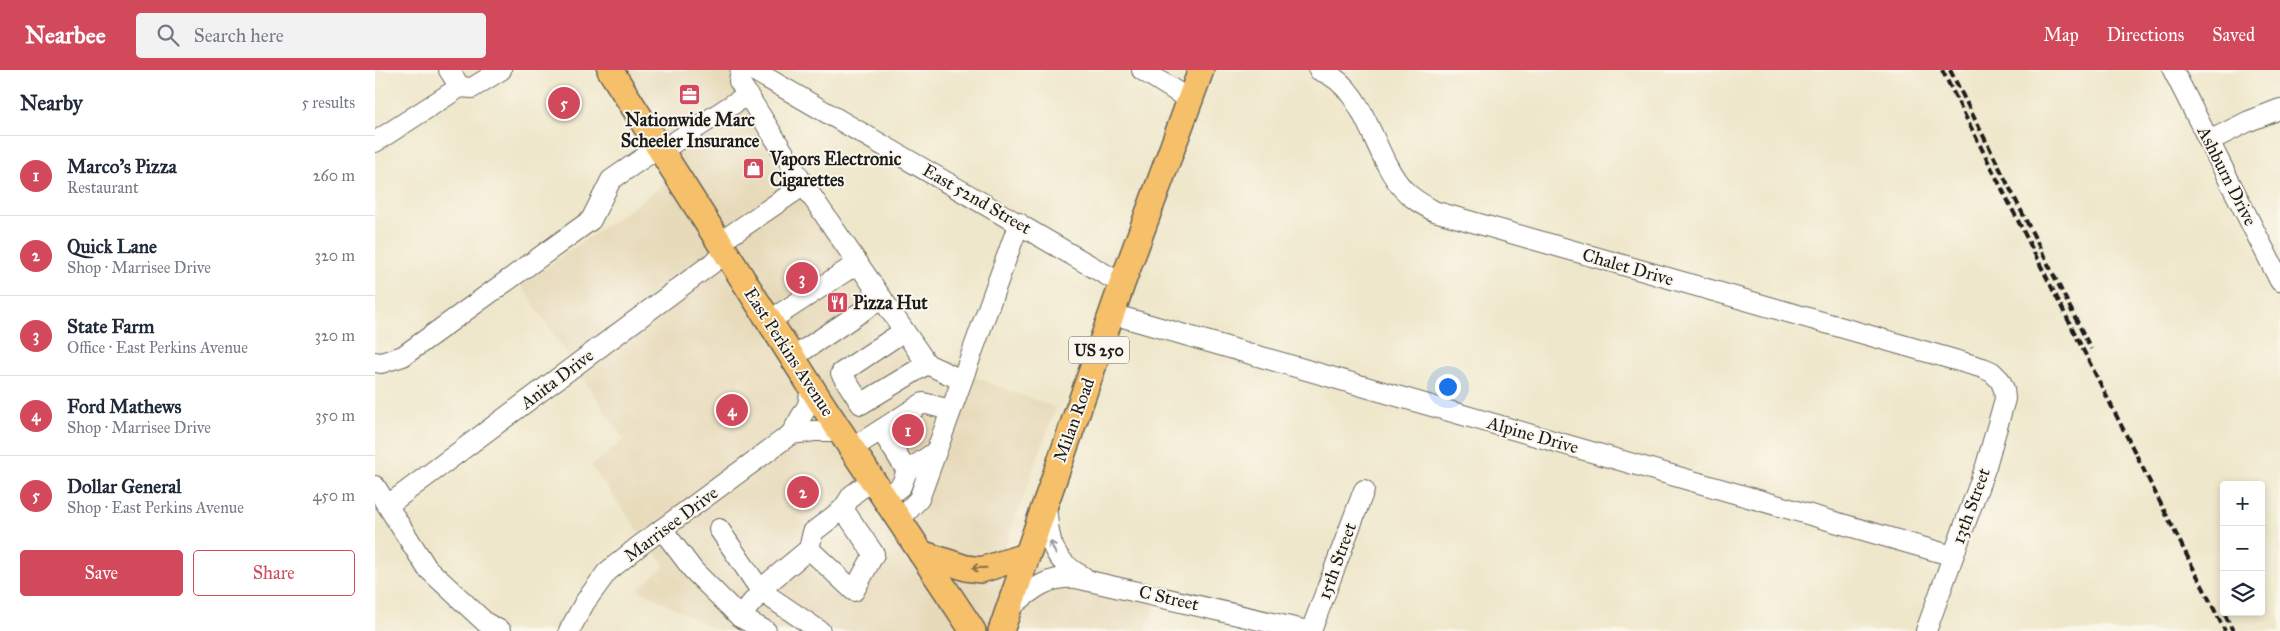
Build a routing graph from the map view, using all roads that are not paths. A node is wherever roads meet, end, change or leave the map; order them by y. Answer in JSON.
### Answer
{"nodes":[{"id":1,"x":449,"y":70,"type":"edge"},
{"id":2,"x":501,"y":70,"type":"edge"},
{"id":3,"x":611,"y":70,"type":"edge"},
{"id":4,"x":741,"y":70,"type":"edge"},
{"id":5,"x":753,"y":70,"type":"edge"},
{"id":6,"x":1142,"y":70,"type":"edge"},
{"id":7,"x":1201,"y":70,"type":"edge"},
{"id":8,"x":1319,"y":70,"type":"edge"},
{"id":9,"x":2173,"y":70,"type":"edge"},
{"id":10,"x":460,"y":87,"type":"junction"},
{"id":11,"x":747,"y":95,"type":"junction"},
{"id":12,"x":1190,"y":100,"type":"junction"},
{"id":13,"x":2280,"y":109,"type":"edge"},
{"id":14,"x":2209,"y":141,"type":"junction"},
{"id":15,"x":375,"y":142,"type":"edge"},
{"id":16,"x":660,"y":149,"type":"junction"},
{"id":17,"x":804,"y":185,"type":"junction"},
{"id":18,"x":1019,"y":223,"type":"junction"},
{"id":19,"x":722,"y":248,"type":"junction"},
{"id":20,"x":858,"y":263,"type":"junction"},
{"id":21,"x":2280,"y":281,"type":"edge"},
{"id":22,"x":1122,"y":284,"type":"junction"},
{"id":23,"x":882,"y":298,"type":"junction"},
{"id":24,"x":1112,"y":314,"type":"junction"},
{"id":25,"x":769,"y":321,"type":"junction"},
{"id":26,"x":904,"y":331,"type":"junction"},
{"id":27,"x":793,"y":358,"type":"junction"},
{"id":28,"x":375,"y":362,"type":"edge"},
{"id":29,"x":927,"y":364,"type":"junction"},
{"id":30,"x":961,"y":380,"type":"junction"},
{"id":31,"x":1999,"y":380,"type":"joint"},
{"id":32,"x":849,"y":386,"type":"junction"},
{"id":33,"x":817,"y":396,"type":"junction"},
{"id":34,"x":950,"y":410,"type":"junction"},
{"id":35,"x":881,"y":430,"type":"junction"},
{"id":36,"x":791,"y":434,"type":"junction"},
{"id":37,"x":846,"y":440,"type":"junction"},
{"id":38,"x":935,"y":452,"type":"junction"},
{"id":39,"x":907,"y":471,"type":"junction"},
{"id":40,"x":375,"y":486,"type":"edge"},
{"id":41,"x":878,"y":489,"type":"junction"},
{"id":42,"x":1364,"y":490,"type":"dead end"},
{"id":43,"x":1046,"y":500,"type":"junction"},
{"id":44,"x":389,"y":505,"type":"junction"},
{"id":45,"x":843,"y":509,"type":"junction"},
{"id":46,"x":899,"y":520,"type":"junction"},
{"id":47,"x":662,"y":529,"type":"junction"},
{"id":48,"x":719,"y":529,"type":"dead end"},
{"id":49,"x":809,"y":549,"type":"junction"},
{"id":50,"x":921,"y":553,"type":"junction"},
{"id":51,"x":1025,"y":556,"type":"junction"},
{"id":52,"x":1953,"y":556,"type":"junction"},
{"id":53,"x":1088,"y":580,"type":"junction"},
{"id":54,"x":761,"y":591,"type":"junction"},
{"id":55,"x":740,"y":617,"type":"junction"},
{"id":56,"x":1004,"y":620,"type":"edge"},
{"id":57,"x":501,"y":631,"type":"edge"},
{"id":58,"x":569,"y":631,"type":"edge"},
{"id":59,"x":766,"y":631,"type":"edge"},
{"id":60,"x":820,"y":631,"type":"edge"},
{"id":61,"x":973,"y":631,"type":"edge"},
{"id":62,"x":1310,"y":631,"type":"edge"},
{"id":63,"x":1926,"y":631,"type":"edge"}],
"edges":[{"from":1,"to":10,"type":"street"},
{"from":2,"to":10,"type":"street"},
{"from":3,"to":16,"type":"main road","name":"East Perkins Avenue"},
{"from":4,"to":11,"type":"street"},
{"from":5,"to":18,"type":"street","name":"East 52nd Street"},
{"from":6,"to":12,"type":"street"},
{"from":7,"to":12,"type":"main road","name":"Milan Road","number":"US 250"},
{"from":8,"to":31,"type":"street","name":"Chalet Drive"},
{"from":9,"to":14,"type":"street","name":"Ashburn Drive"},
{"from":10,"to":15,"type":"street"},
{"from":11,"to":16,"type":"street"},
{"from":11,"to":17,"type":"street"},
{"from":12,"to":22,"type":"main road","name":"Milan Road","number":"US 250"},
{"from":13,"to":14,"type":"street"},
{"from":14,"to":21,"type":"street","name":"Ashburn Drive"},
{"from":16,"to":19,"type":"main road","name":"East Perkins Avenue"},
{"from":16,"to":28,"type":"street"},
{"from":17,"to":19,"type":"street","name":"Anita Drive"},
{"from":17,"to":20,"type":"street"},
{"from":18,"to":22,"type":"street","name":"East 52nd Street"},
{"from":18,"to":30,"type":"street"},
{"from":19,"to":25,"type":"main road","name":"East Perkins Avenue"},
{"from":19,"to":44,"type":"street","name":"Anita Drive"},
{"from":20,"to":23,"type":"street"},
{"from":20,"to":25,"type":"street"},
{"from":22,"to":24,"type":"main road","name":"Milan Road","number":"US 250"},
{"from":23,"to":26,"type":"street"},
{"from":23,"to":27,"type":"street"},
{"from":24,"to":43,"type":"main road","name":"Milan Road","number":"US 250"},
{"from":24,"to":52,"type":"street","name":"Alpine Drive"},
{"from":25,"to":27,"type":"main road","name":"East Perkins Avenue"},
{"from":26,"to":29,"type":"street"},
{"from":26,"to":32,"type":"street"},
{"from":27,"to":33,"type":"main road","name":"East Perkins Avenue"},
{"from":29,"to":30,"type":"street"},
{"from":29,"to":32,"type":"street"},
{"from":30,"to":34,"type":"street"},
{"from":31,"to":52,"type":"street","name":"13th Street"},
{"from":32,"to":33,"type":"street"},
{"from":33,"to":36,"type":"street","name":"Marrisee Drive"},
{"from":33,"to":37,"type":"main road","name":"East Perkins Avenue"},
{"from":34,"to":35,"type":"street"},
{"from":34,"to":38,"type":"street"},
{"from":35,"to":37,"type":"street"},
{"from":35,"to":39,"type":"street"},
{"from":36,"to":37,"type":"street","name":"Marrisee Drive"},
{"from":36,"to":47,"type":"street","name":"Marrisee Drive"},
{"from":37,"to":41,"type":"main road","name":"East Perkins Avenue"},
{"from":38,"to":39,"type":"street"},
{"from":38,"to":46,"type":"street"},
{"from":39,"to":41,"type":"street"},
{"from":40,"to":44,"type":"street"},
{"from":41,"to":45,"type":"street"},
{"from":41,"to":46,"type":"main road","name":"East Perkins Avenue"},
{"from":42,"to":62,"type":"street","name":"15th Street"},
{"from":43,"to":51,"type":"main road","name":"Milan Road","number":"US 250"},
{"from":53,"to":43,"type":"street","name":"C Street","one_way":true},
{"from":44,"to":57,"type":"street"},
{"from":45,"to":49,"type":"street"},
{"from":45,"to":49,"type":"street"},
{"from":46,"to":50,"type":"main road","name":"East Perkins Avenue"},
{"from":47,"to":55,"type":"street"},
{"from":47,"to":58,"type":"street","name":"Marrisee Drive"},
{"from":48,"to":54,"type":"street"},
{"from":49,"to":54,"type":"street"},
{"from":51,"to":50,"type":"main road","one_way":true},
{"from":50,"to":61,"type":"main road","name":"East Perkins Avenue"},
{"from":51,"to":56,"type":"main road","name":"Milan Road","number":"US 250"},
{"from":52,"to":63,"type":"street","name":"13th Street"},
{"from":53,"to":56,"type":"street","name":"C Street"},
{"from":53,"to":62,"type":"street","name":"C Street"},
{"from":54,"to":55,"type":"street"},
{"from":54,"to":60,"type":"street"},
{"from":55,"to":59,"type":"street"}]}
